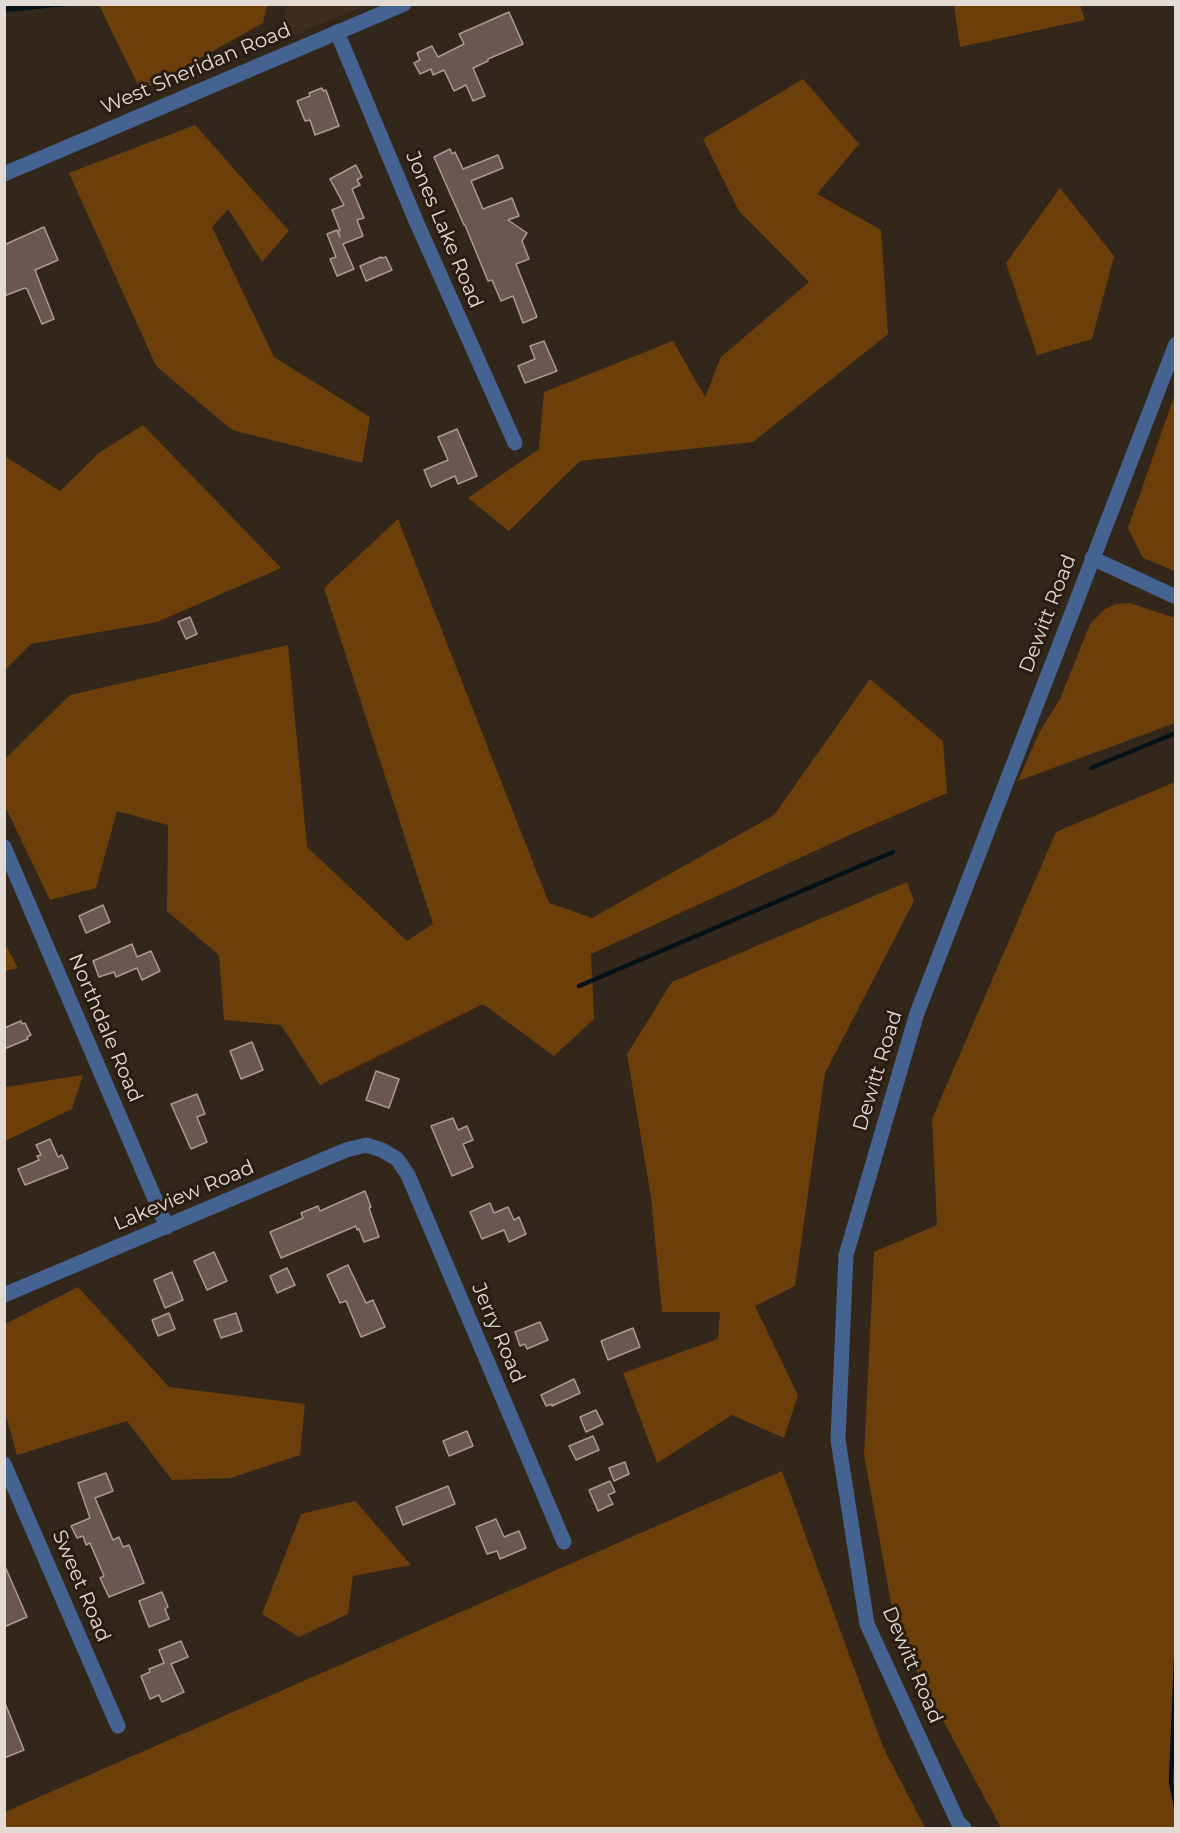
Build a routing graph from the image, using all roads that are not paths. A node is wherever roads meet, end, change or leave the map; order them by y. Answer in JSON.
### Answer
{"nodes":[{"id":1,"x":404,"y":4,"type":"edge"},
{"id":2,"x":338,"y":33,"type":"junction"},
{"id":3,"x":4,"y":174,"type":"edge"},
{"id":4,"x":1176,"y":344,"type":"edge"},
{"id":5,"x":514,"y":443,"type":"dead end"},
{"id":6,"x":1092,"y":558,"type":"junction"},
{"id":7,"x":1176,"y":597,"type":"edge"},
{"id":8,"x":4,"y":846,"type":"edge"},
{"id":9,"x":382,"y":1150,"type":"joint"},
{"id":10,"x":167,"y":1227,"type":"junction"},
{"id":11,"x":4,"y":1295,"type":"edge"},
{"id":12,"x":4,"y":1464,"type":"edge"},
{"id":13,"x":564,"y":1542,"type":"dead end"},
{"id":14,"x":118,"y":1726,"type":"dead end"},
{"id":15,"x":964,"y":1828,"type":"edge"}],
"edges":[{"from":1,"to":2,"type":"street","name":"West Sheridan Road"},
{"from":2,"to":3,"type":"street","name":"West Sheridan Road"},
{"from":2,"to":5,"type":"street","name":"Jones Lake Road"},
{"from":4,"to":6,"type":"street","name":"Dewitt Road"},
{"from":6,"to":7,"type":"street"},
{"from":6,"to":15,"type":"street","name":"Dewitt Road"},
{"from":8,"to":10,"type":"street","name":"Northdale Road"},
{"from":9,"to":10,"type":"street","name":"Lakeview Road"},
{"from":9,"to":13,"type":"street","name":"Jerry Road"},
{"from":10,"to":11,"type":"street","name":"Lakeview Road"},
{"from":12,"to":14,"type":"street","name":"Sweet Road"}]}
